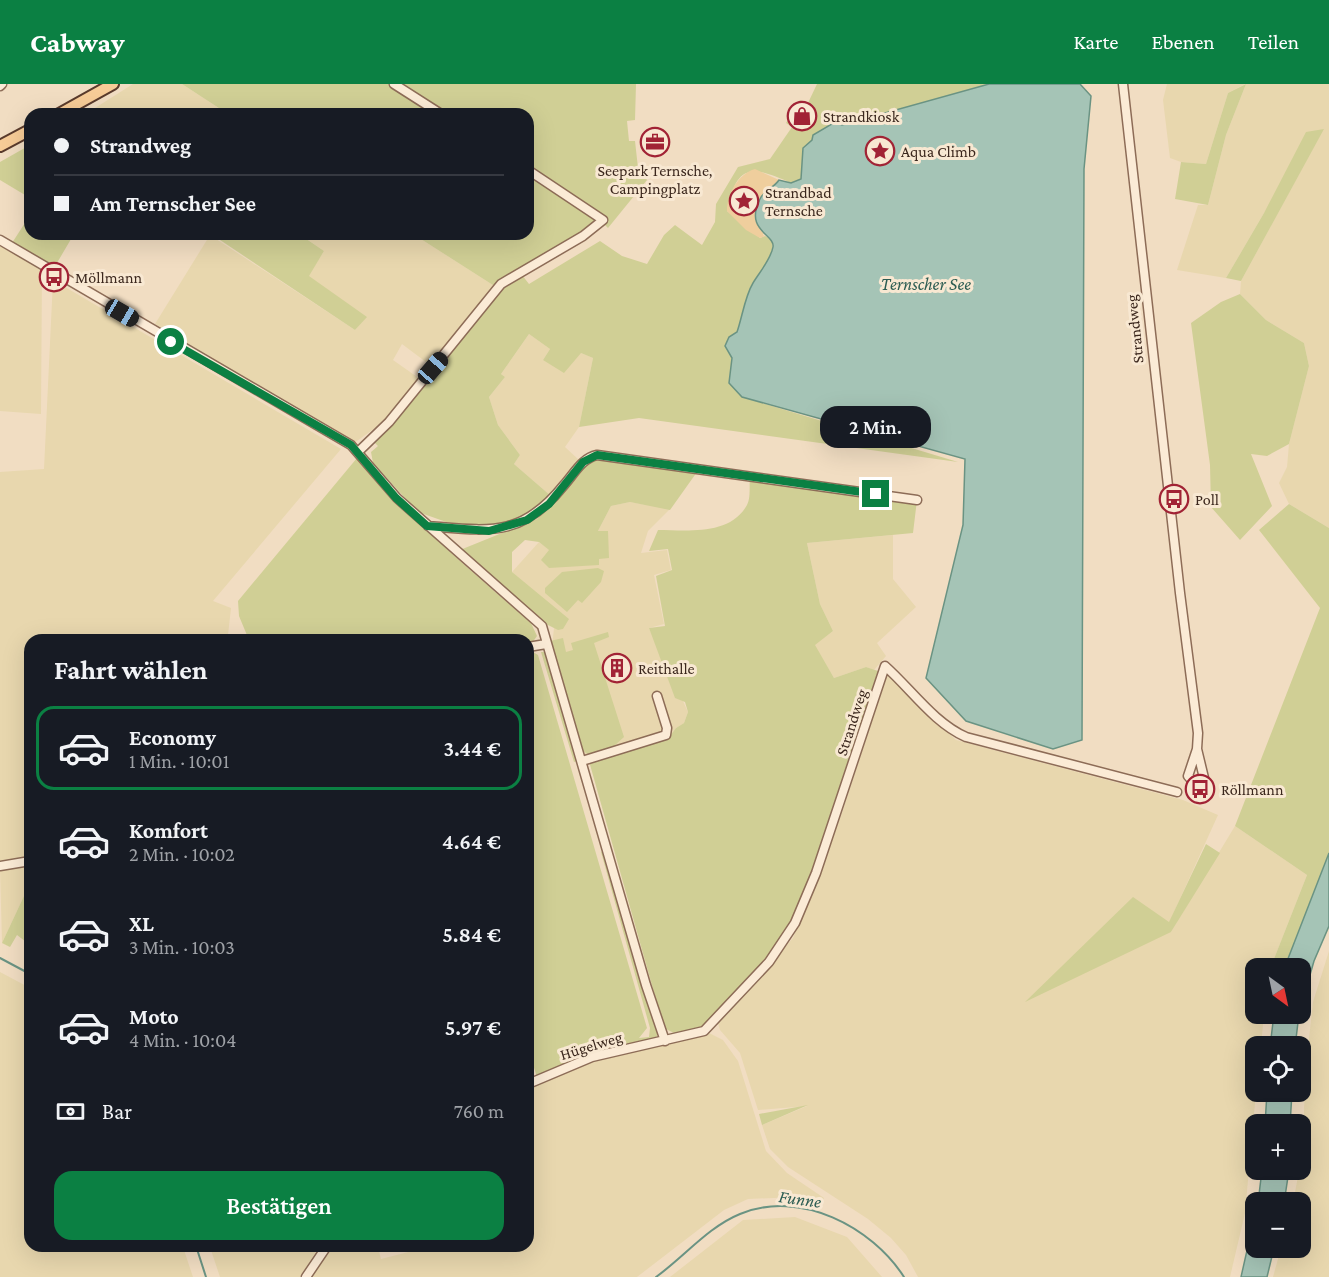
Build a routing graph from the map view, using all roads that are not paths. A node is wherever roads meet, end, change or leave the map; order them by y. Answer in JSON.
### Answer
{"nodes":[{"id":1,"x":113,"y":84,"type":"edge"},
{"id":2,"x":394,"y":84,"type":"edge"},
{"id":3,"x":1122,"y":84,"type":"edge"},
{"id":4,"x":70,"y":108,"type":"edge"},
{"id":5,"x":432,"y":108,"type":"edge"},
{"id":6,"x":24,"y":133,"type":"edge"},
{"id":7,"x":0,"y":146,"type":"edge"},
{"id":8,"x":534,"y":174,"type":"edge"},
{"id":9,"x":0,"y":240,"type":"edge"},
{"id":10,"x":358,"y":452,"type":"junction"},
{"id":11,"x":917,"y":500,"type":"dead end"},
{"id":12,"x":427,"y":526,"type":"junction"},
{"id":13,"x":546,"y":644,"type":"junction"},
{"id":14,"x":534,"y":646,"type":"edge"},
{"id":15,"x":657,"y":696,"type":"dead end"},
{"id":16,"x":1197,"y":749,"type":"dead end"},
{"id":17,"x":582,"y":761,"type":"junction"},
{"id":18,"x":1177,"y":792,"type":"dead end"},
{"id":19,"x":24,"y":862,"type":"edge"},
{"id":20,"x":0,"y":866,"type":"edge"},
{"id":21,"x":665,"y":1041,"type":"junction"},
{"id":22,"x":534,"y":1081,"type":"edge"},
{"id":23,"x":323,"y":1252,"type":"edge"},
{"id":24,"x":306,"y":1277,"type":"edge"}],
"edges":[{"from":1,"to":4,"type":"main road"},
{"from":2,"to":5,"type":"street"},
{"from":3,"to":16,"type":"street","name":"Strandweg"},
{"from":6,"to":7,"type":"main road"},
{"from":8,"to":10,"type":"street"},
{"from":9,"to":10,"type":"street"},
{"from":10,"to":12,"type":"street"},
{"from":11,"to":12,"type":"street"},
{"from":12,"to":13,"type":"street"},
{"from":13,"to":14,"type":"street"},
{"from":13,"to":17,"type":"street"},
{"from":15,"to":17,"type":"street"},
{"from":17,"to":21,"type":"street"},
{"from":18,"to":21,"type":"street","name":"Strandweg"},
{"from":19,"to":20,"type":"street"},
{"from":21,"to":22,"type":"street","name":"Hügelweg"},
{"from":23,"to":24,"type":"street"}]}
